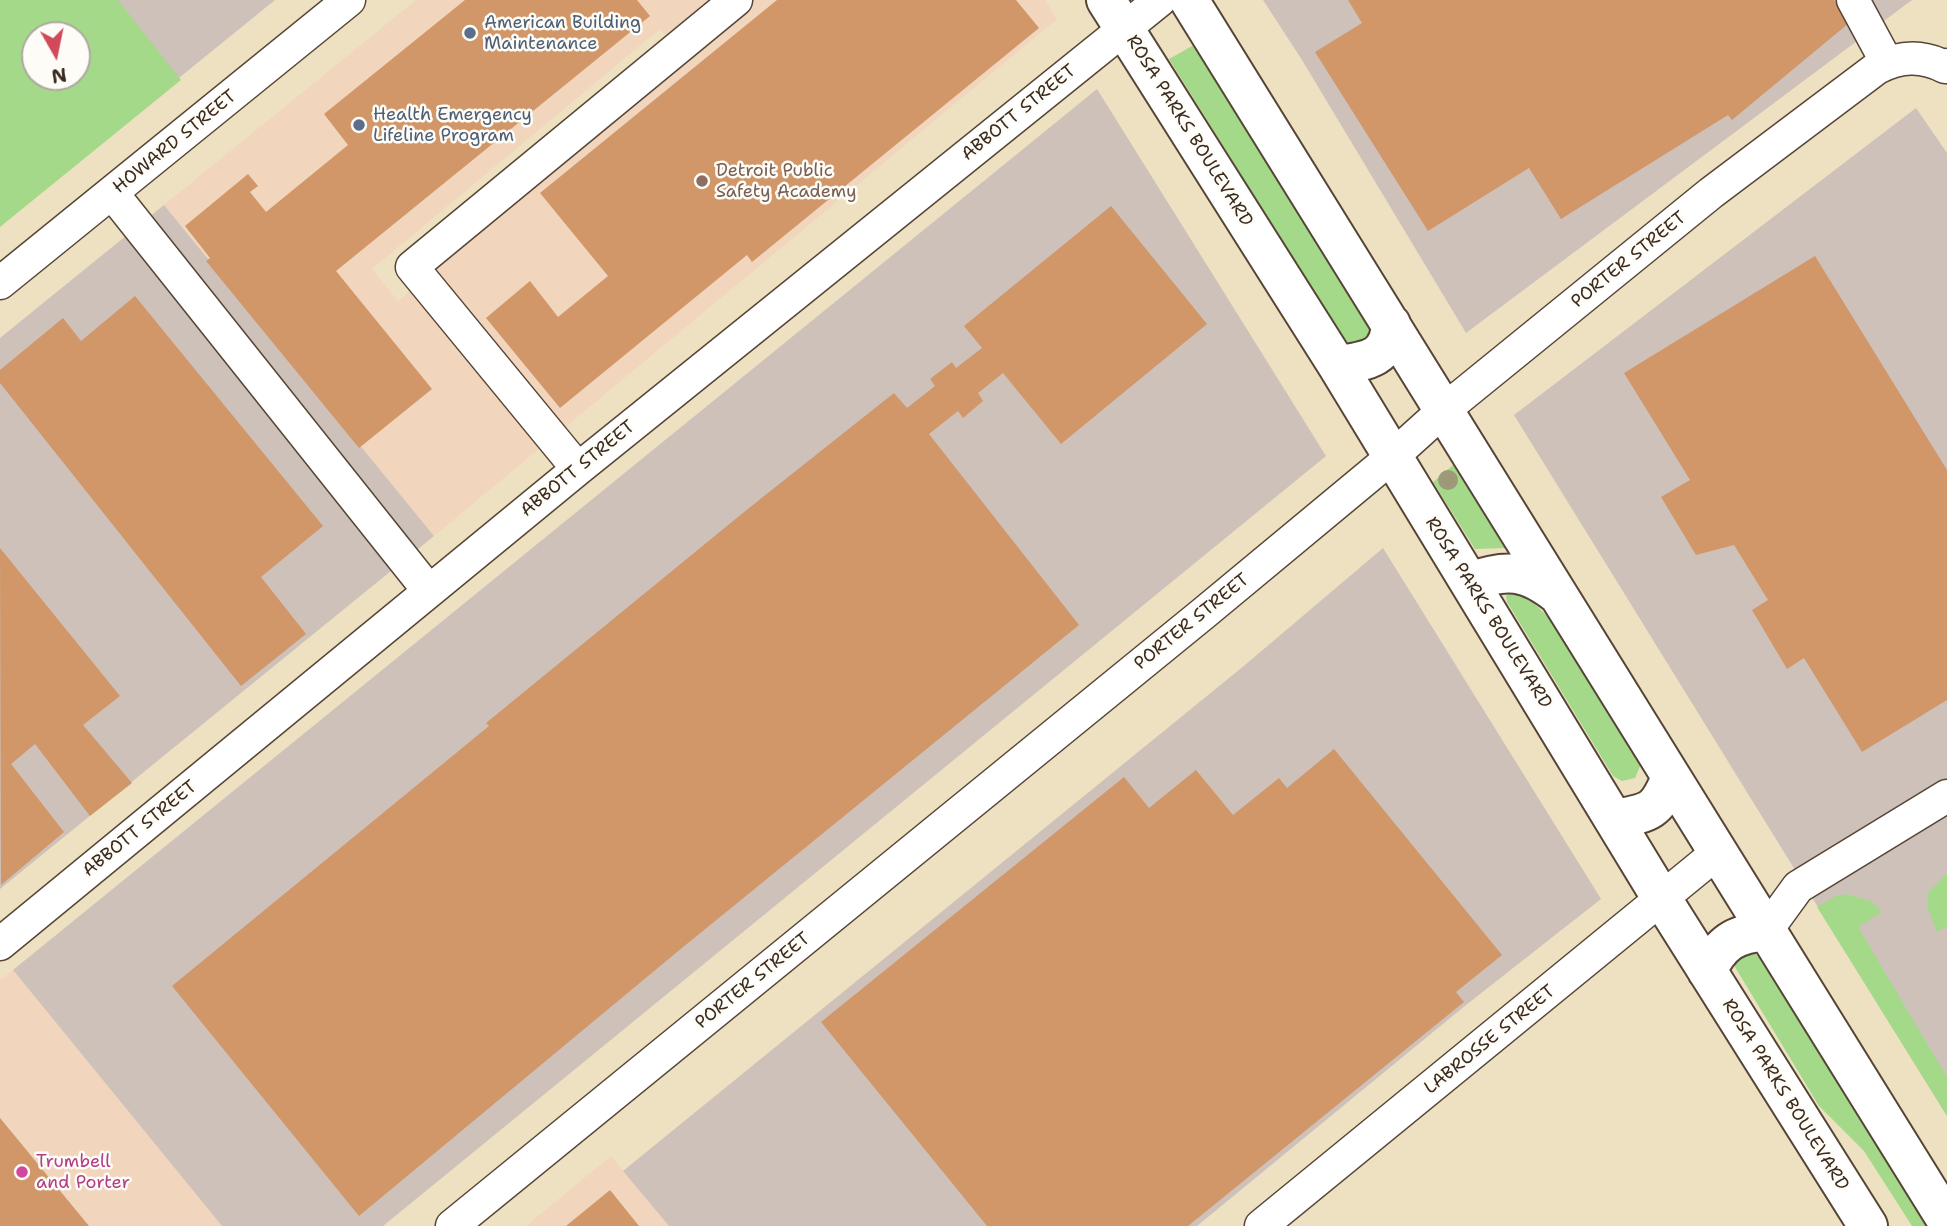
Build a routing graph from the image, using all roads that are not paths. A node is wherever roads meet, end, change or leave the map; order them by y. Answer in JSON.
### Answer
{"nodes":[{"id":1,"x":349,"y":0,"type":"edge"},
{"id":2,"x":736,"y":0,"type":"edge"},
{"id":3,"x":1160,"y":0,"type":"edge"},
{"id":4,"x":1189,"y":0,"type":"edge"},
{"id":5,"x":1853,"y":0,"type":"edge"},
{"id":6,"x":1115,"y":14,"type":"edge"},
{"id":7,"x":1887,"y":63,"type":"junction"},
{"id":8,"x":1946,"y":67,"type":"edge"},
{"id":9,"x":112,"y":193,"type":"junction"},
{"id":10,"x":0,"y":283,"type":"edge"},
{"id":11,"x":1391,"y":324,"type":"junction"},
{"id":12,"x":1337,"y":365,"type":"junction"},
{"id":13,"x":1444,"y":410,"type":"junction"},
{"id":14,"x":1392,"y":457,"type":"junction"},
{"id":15,"x":578,"y":469,"type":"junction"},
{"id":16,"x":1469,"y":582,"type":"junction"},
{"id":17,"x":429,"y":591,"type":"junction"},
{"id":18,"x":1560,"y":597,"type":"junction"},
{"id":19,"x":1671,"y":778,"type":"junction"},
{"id":20,"x":1947,"y":796,"type":"edge"},
{"id":21,"x":1614,"y":819,"type":"junction"},
{"id":22,"x":1717,"y":853,"type":"junction"},
{"id":23,"x":1662,"y":900,"type":"junction"},
{"id":24,"x":1766,"y":931,"type":"junction"},
{"id":25,"x":0,"y":944,"type":"edge"},
{"id":26,"x":1707,"y":971,"type":"junction"},
{"id":27,"x":1947,"y":1221,"type":"edge"},
{"id":28,"x":452,"y":1226,"type":"edge"},
{"id":29,"x":1261,"y":1226,"type":"edge"},
{"id":30,"x":1868,"y":1226,"type":"edge"}],
"edges":[{"from":1,"to":9,"type":"street","name":"HOWARD STREET"},
{"from":2,"to":15,"type":"street"},
{"from":3,"to":6,"type":"street","name":"ABBOTT STREET"},
{"from":4,"to":11,"type":"main road"},
{"from":5,"to":7,"type":"street"},
{"from":6,"to":12,"type":"main road","name":"ROSA PARKS BOULEVARD"},
{"from":6,"to":15,"type":"street","name":"ABBOTT STREET"},
{"from":7,"to":8,"type":"street","name":"PORTER STREET"},
{"from":7,"to":13,"type":"street","name":"PORTER STREET"},
{"from":9,"to":10,"type":"street","name":"HOWARD STREET"},
{"from":9,"to":17,"type":"street"},
{"from":11,"to":12,"type":"main road"},
{"from":11,"to":13,"type":"main road"},
{"from":12,"to":14,"type":"main road","name":"ROSA PARKS BOULEVARD"},
{"from":13,"to":14,"type":"street","name":"PORTER STREET"},
{"from":13,"to":18,"type":"main road"},
{"from":14,"to":16,"type":"main road","name":"ROSA PARKS BOULEVARD"},
{"from":14,"to":28,"type":"street","name":"PORTER STREET"},
{"from":15,"to":17,"type":"street","name":"ABBOTT STREET"},
{"from":16,"to":18,"type":"main road"},
{"from":16,"to":21,"type":"main road","name":"ROSA PARKS BOULEVARD"},
{"from":17,"to":25,"type":"street","name":"ABBOTT STREET"},
{"from":18,"to":19,"type":"main road"},
{"from":19,"to":21,"type":"main road"},
{"from":19,"to":22,"type":"main road"},
{"from":20,"to":24,"type":"street"},
{"from":21,"to":23,"type":"main road","name":"ROSA PARKS BOULEVARD"},
{"from":22,"to":23,"type":"street","name":"LABROSSE STREET"},
{"from":22,"to":24,"type":"main road"},
{"from":23,"to":26,"type":"main road","name":"ROSA PARKS BOULEVARD"},
{"from":23,"to":29,"type":"street","name":"LABROSSE STREET"},
{"from":24,"to":26,"type":"main road"},
{"from":24,"to":27,"type":"main road"},
{"from":26,"to":30,"type":"main road","name":"ROSA PARKS BOULEVARD"}]}
